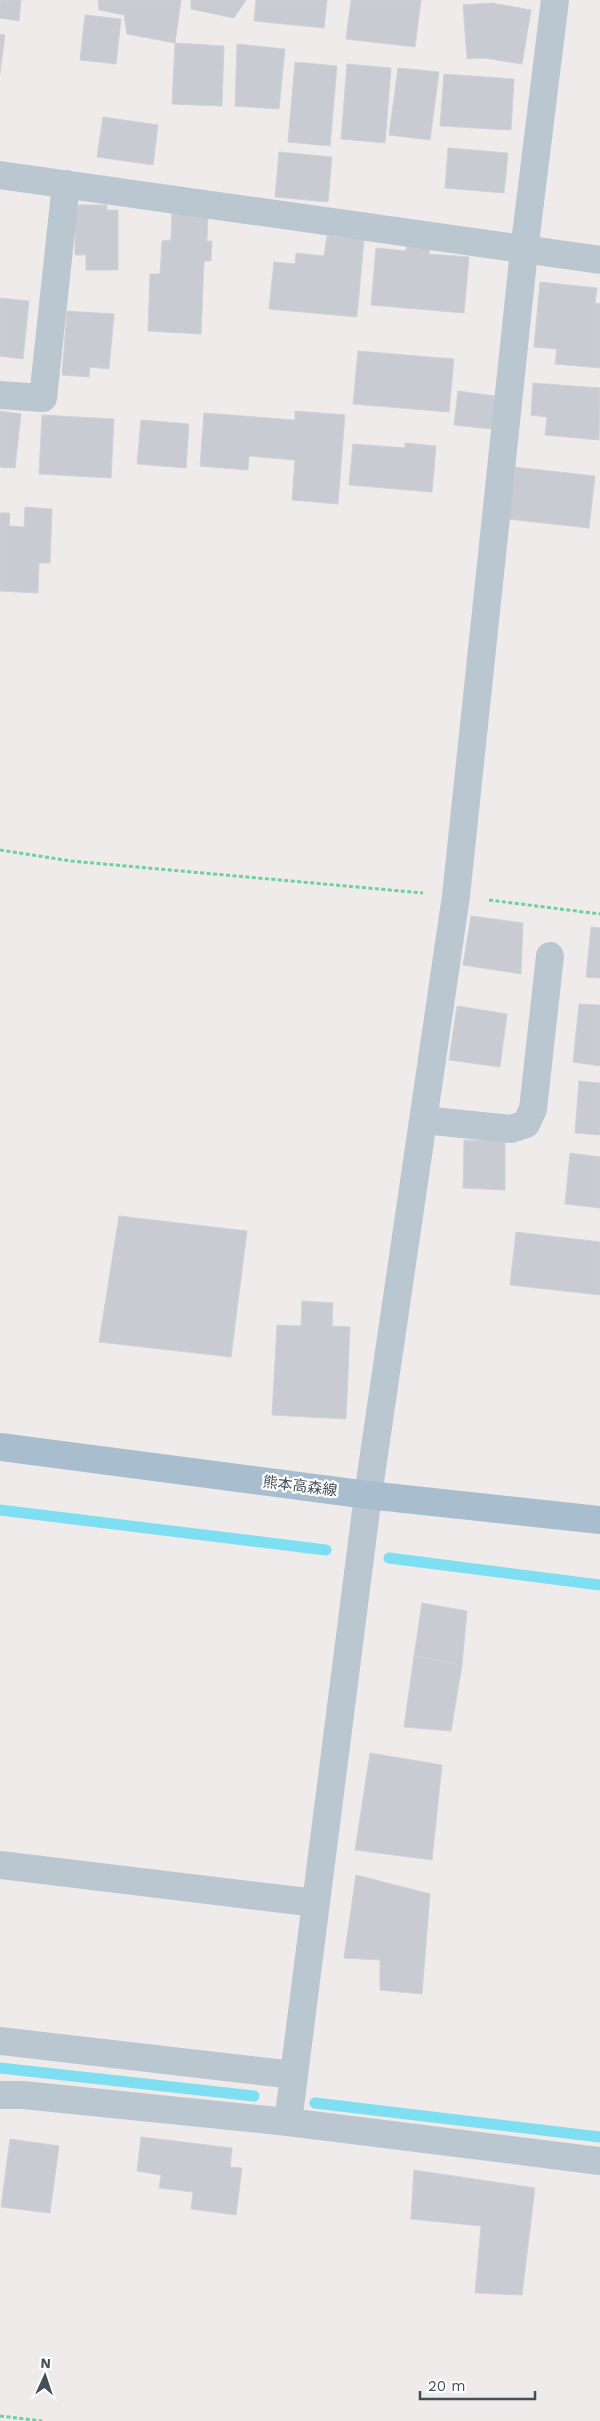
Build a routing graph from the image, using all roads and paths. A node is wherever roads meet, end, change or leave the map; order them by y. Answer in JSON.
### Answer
{"nodes":[{"id":1,"x":555,"y":0,"type":"edge"},
{"id":2,"x":0,"y":175,"type":"edge"},
{"id":3,"x":66,"y":184,"type":"junction"},
{"id":4,"x":524,"y":251,"type":"junction"},
{"id":5,"x":600,"y":260,"type":"edge"},
{"id":6,"x":0,"y":395,"type":"edge"},
{"id":7,"x":0,"y":850,"type":"edge"},
{"id":8,"x":456,"y":896,"type":"junction"},
{"id":9,"x":600,"y":914,"type":"edge"},
{"id":10,"x":550,"y":956,"type":"dead end"},
{"id":11,"x":423,"y":1120,"type":"junction"},
{"id":12,"x":0,"y":1448,"type":"edge"},
{"id":13,"x":368,"y":1495,"type":"junction"},
{"id":14,"x":600,"y":1520,"type":"edge"},
{"id":15,"x":0,"y":1865,"type":"edge"},
{"id":16,"x":316,"y":1902,"type":"junction"},
{"id":17,"x":0,"y":2041,"type":"edge"},
{"id":18,"x":294,"y":2075,"type":"junction"},
{"id":19,"x":0,"y":2095,"type":"edge"},
{"id":20,"x":288,"y":2122,"type":"junction"},
{"id":21,"x":600,"y":2161,"type":"edge"},
{"id":22,"x":0,"y":2416,"type":"edge"},
{"id":23,"x":42,"y":2421,"type":"edge"}],
"edges":[{"from":1,"to":4,"type":"street"},
{"from":2,"to":3,"type":"street"},
{"from":3,"to":4,"type":"street"},
{"from":3,"to":6,"type":"street"},
{"from":4,"to":5,"type":"street"},
{"from":4,"to":8,"type":"street"},
{"from":7,"to":8,"type":"path"},
{"from":8,"to":9,"type":"path"},
{"from":8,"to":11,"type":"street"},
{"from":10,"to":11,"type":"street"},
{"from":11,"to":13,"type":"street"},
{"from":12,"to":13,"type":"main road","name":"熊本高森線"},
{"from":13,"to":14,"type":"main road","name":"熊本高森線"},
{"from":13,"to":16,"type":"street"},
{"from":15,"to":16,"type":"street"},
{"from":16,"to":18,"type":"street"},
{"from":17,"to":18,"type":"street"},
{"from":18,"to":20,"type":"street"},
{"from":19,"to":20,"type":"street"},
{"from":20,"to":21,"type":"street"},
{"from":22,"to":23,"type":"path"}]}
